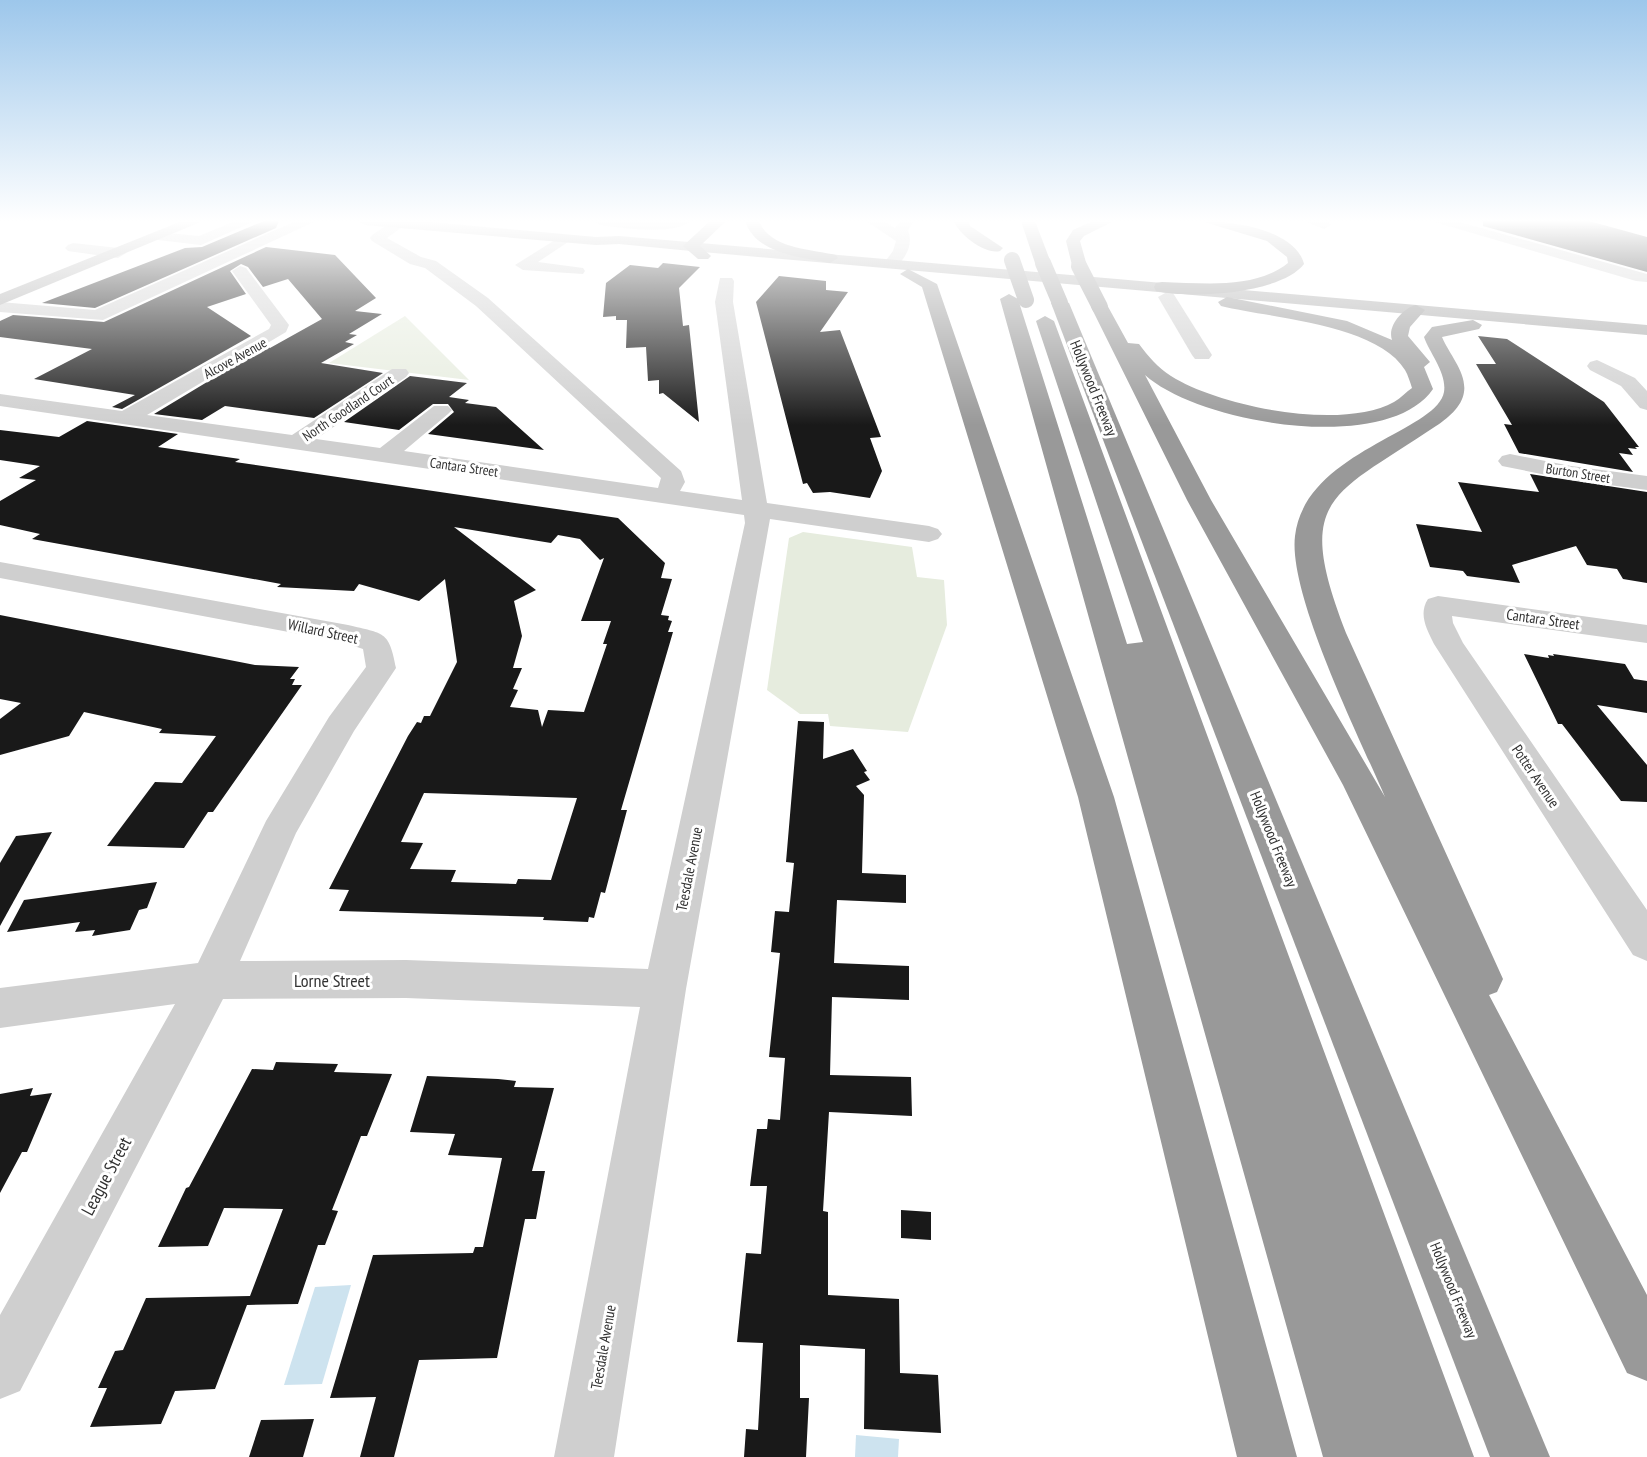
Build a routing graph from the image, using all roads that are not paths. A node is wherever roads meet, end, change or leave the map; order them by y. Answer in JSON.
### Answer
{"nodes":[{"id":1,"x":28,"y":289,"type":"edge"},
{"id":2,"x":157,"y":289,"type":"edge"},
{"id":3,"x":253,"y":289,"type":"edge"},
{"id":4,"x":464,"y":289,"type":"edge"},
{"id":5,"x":719,"y":289,"type":"edge"},
{"id":6,"x":930,"y":289,"type":"edge"},
{"id":7,"x":1026,"y":289,"type":"edge"},
{"id":8,"x":1026,"y":289,"type":"edge"},
{"id":9,"x":1036,"y":289,"type":"edge"},
{"id":10,"x":1091,"y":289,"type":"edge"},
{"id":11,"x":1140,"y":289,"type":"edge"},
{"id":12,"x":1201,"y":289,"type":"edge"},
{"id":13,"x":1164,"y":292,"type":"junction"},
{"id":14,"x":0,"y":300,"type":"edge"},
{"id":15,"x":1033,"y":301,"type":"junction"},
{"id":16,"x":1227,"y":303,"type":"junction"},
{"id":17,"x":0,"y":307,"type":"edge"},
{"id":18,"x":1100,"y":307,"type":"junction"},
{"id":19,"x":1411,"y":314,"type":"junction"},
{"id":20,"x":1473,"y":325,"type":"junction"},
{"id":21,"x":1647,"y":330,"type":"edge"},
{"id":22,"x":1647,"y":340,"type":"edge"},
{"id":23,"x":1202,"y":355,"type":"dead end"},
{"id":24,"x":1597,"y":366,"type":"dead end"},
{"id":25,"x":399,"y":373,"type":"dead end"},
{"id":26,"x":1421,"y":376,"type":"junction"},
{"id":27,"x":0,"y":400,"type":"edge"},
{"id":28,"x":1647,"y":404,"type":"edge"},
{"id":29,"x":441,"y":410,"type":"dead end"},
{"id":30,"x":126,"y":418,"type":"junction"},
{"id":31,"x":297,"y":442,"type":"junction"},
{"id":32,"x":385,"y":455,"type":"junction"},
{"id":33,"x":1510,"y":461,"type":"dead end"},
{"id":34,"x":1647,"y":483,"type":"edge"},
{"id":35,"x":665,"y":496,"type":"junction"},
{"id":36,"x":755,"y":509,"type":"junction"},
{"id":37,"x":929,"y":534,"type":"dead end"},
{"id":38,"x":0,"y":570,"type":"edge"},
{"id":39,"x":1438,"y":605,"type":"joint"},
{"id":40,"x":1647,"y":634,"type":"edge"},
{"id":41,"x":1647,"y":943,"type":"edge"},
{"id":42,"x":211,"y":980,"type":"junction"},
{"id":43,"x":665,"y":989,"type":"junction"},
{"id":44,"x":0,"y":1008,"type":"edge"},
{"id":45,"x":1624,"y":1305,"type":"junction"},
{"id":46,"x":1647,"y":1353,"type":"edge"},
{"id":47,"x":0,"y":1371,"type":"edge"},
{"id":48,"x":584,"y":1457,"type":"edge"},
{"id":49,"x":1267,"y":1457,"type":"edge"},
{"id":50,"x":1353,"y":1457,"type":"edge"},
{"id":51,"x":1401,"y":1457,"type":"edge"},
{"id":52,"x":1444,"y":1457,"type":"edge"},
{"id":53,"x":1520,"y":1457,"type":"edge"}],
"edges":[{"from":1,"to":14,"type":"main road"},
{"from":2,"to":17,"type":"street"},
{"from":3,"to":30,"type":"street","name":"Alcove Avenue"},
{"from":4,"to":35,"type":"street"},
{"from":5,"to":36,"type":"street","name":"Teesdale Avenue"},
{"from":6,"to":49,"type":"highway"},
{"from":7,"to":15,"type":"highway"},
{"from":8,"to":15,"type":"highway","name":"Hollywood Freeway"},
{"from":9,"to":15,"type":"highway","name":"Hollywood Freeway","bridge":true},
{"from":10,"to":18,"type":"highway","bridge":true},
{"from":11,"to":13,"type":"main road"},
{"from":12,"to":13,"type":"highway"},
{"from":13,"to":16,"type":"main road"},
{"from":13,"to":19,"type":"main road"},
{"from":13,"to":23,"type":"street"},
{"from":15,"to":50,"type":"highway","name":"Hollywood Freeway"},
{"from":15,"to":51,"type":"highway"},
{"from":15,"to":52,"type":"highway"},
{"from":15,"to":53,"type":"highway","name":"Hollywood Freeway"},
{"from":16,"to":19,"type":"main road"},
{"from":16,"to":26,"type":"highway"},
{"from":18,"to":26,"type":"highway"},
{"from":18,"to":45,"type":"highway"},
{"from":19,"to":20,"type":"main road"},
{"from":19,"to":21,"type":"main road"},
{"from":19,"to":26,"type":"highway"},
{"from":20,"to":22,"type":"main road"},
{"from":20,"to":45,"type":"highway"},
{"from":24,"to":28,"type":"street"},
{"from":25,"to":31,"type":"street","name":"North Goodland Court"},
{"from":27,"to":30,"type":"street","name":"Cantara Street"},
{"from":29,"to":32,"type":"street"},
{"from":30,"to":31,"type":"street","name":"Cantara Street"},
{"from":31,"to":32,"type":"street","name":"Cantara Street"},
{"from":32,"to":35,"type":"street","name":"Cantara Street"},
{"from":33,"to":34,"type":"street","name":"Burton Street"},
{"from":35,"to":36,"type":"street","name":"Cantara Street"},
{"from":36,"to":37,"type":"street","name":"Cantara Street"},
{"from":36,"to":43,"type":"street","name":"Teesdale Avenue"},
{"from":38,"to":42,"type":"street","name":"Willard Street"},
{"from":39,"to":40,"type":"street","name":"Cantara Street"},
{"from":39,"to":41,"type":"street","name":"Potter Avenue"},
{"from":42,"to":43,"type":"street","name":"Lorne Street"},
{"from":42,"to":44,"type":"street","name":"Lorne Street"},
{"from":42,"to":47,"type":"street","name":"League Street"},
{"from":43,"to":48,"type":"street","name":"Teesdale Avenue"},
{"from":45,"to":46,"type":"highway"}]}
